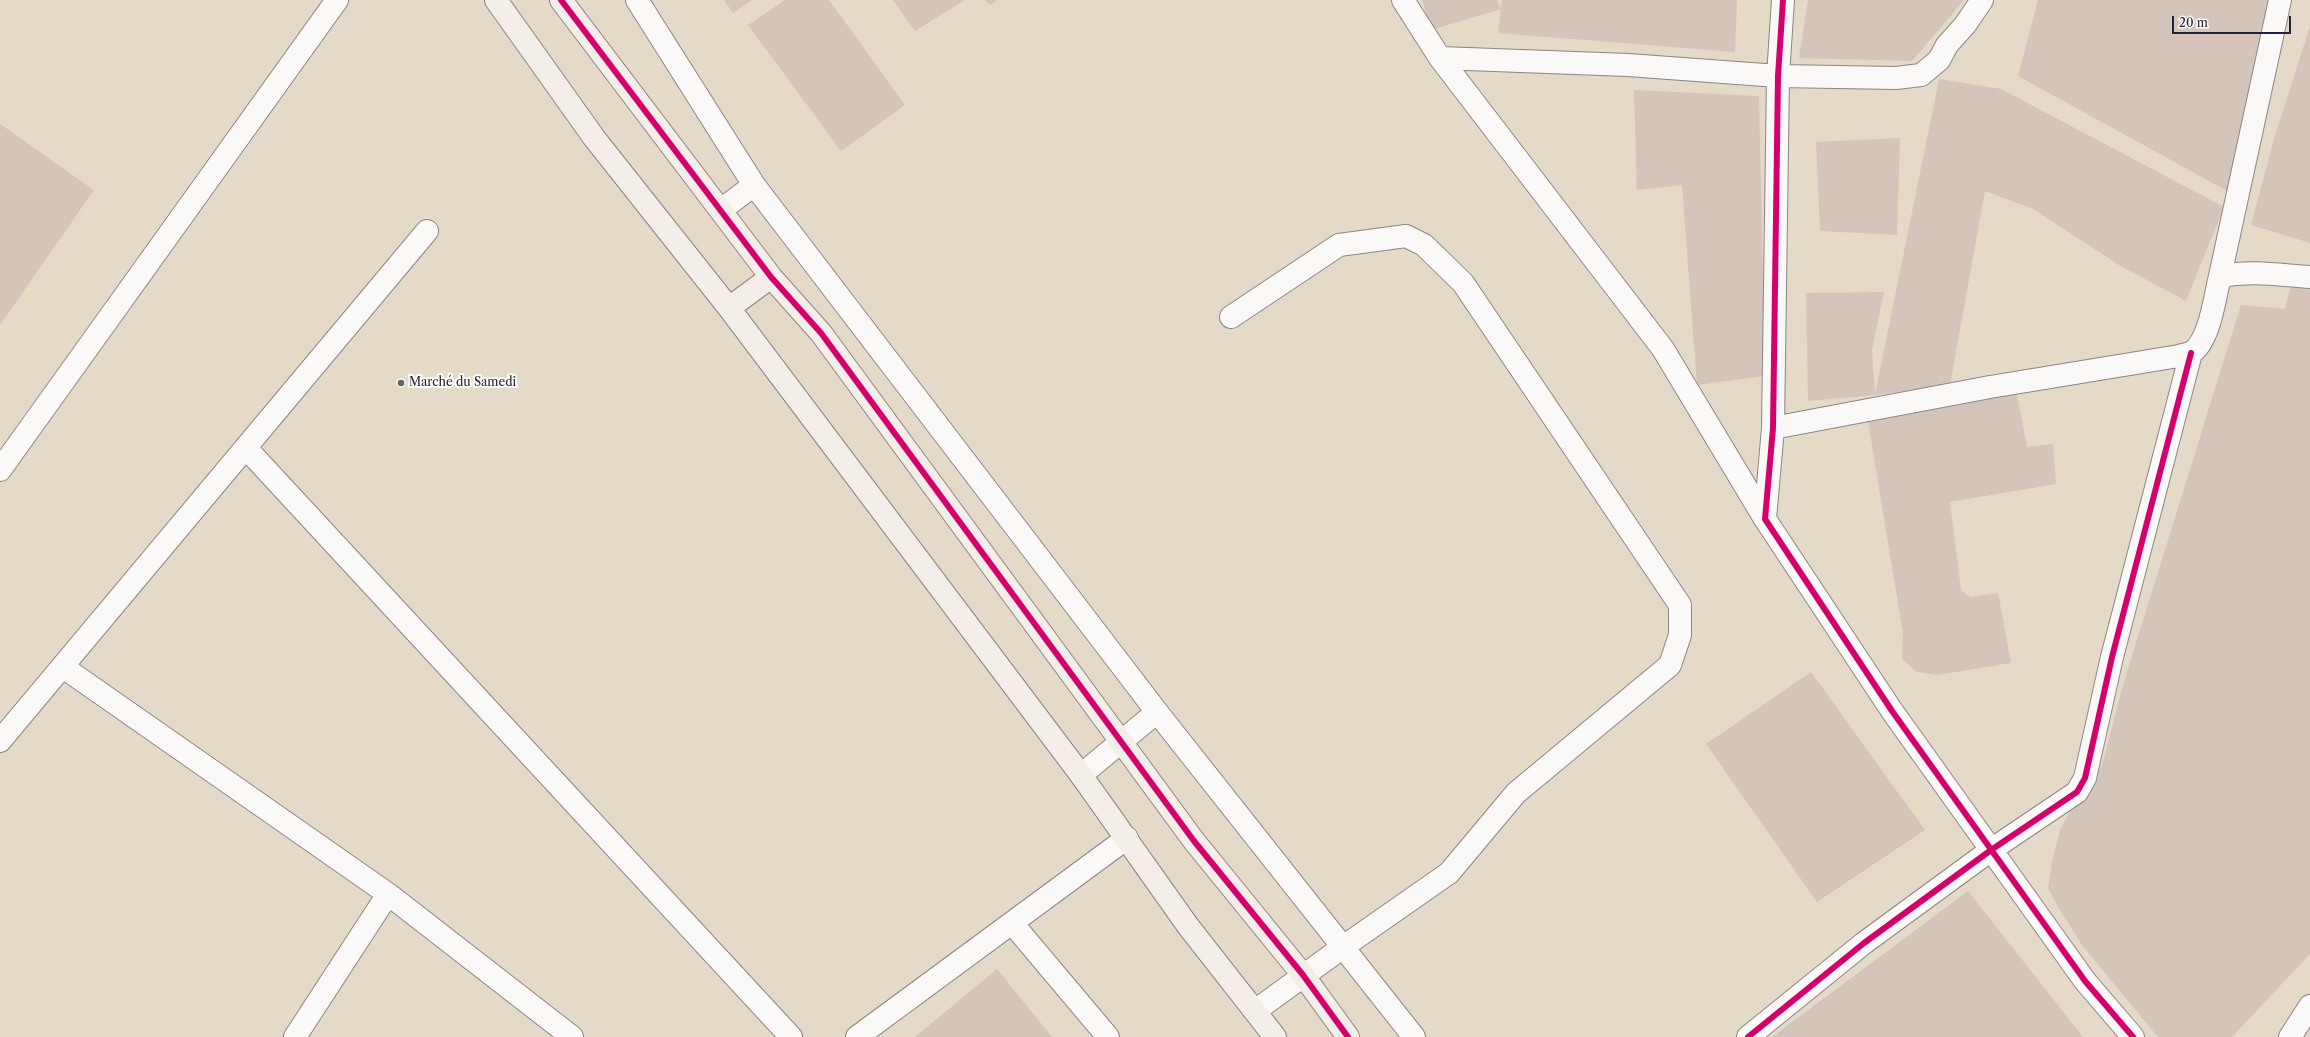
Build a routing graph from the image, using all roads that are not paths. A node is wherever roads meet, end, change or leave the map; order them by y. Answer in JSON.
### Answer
{"nodes":[{"id":1,"x":337,"y":0,"type":"edge"},
{"id":2,"x":496,"y":0,"type":"edge"},
{"id":3,"x":561,"y":0,"type":"edge"},
{"id":4,"x":637,"y":0,"type":"edge"},
{"id":5,"x":1403,"y":0,"type":"edge"},
{"id":6,"x":1783,"y":0,"type":"edge"},
{"id":7,"x":1982,"y":0,"type":"edge"},
{"id":8,"x":2280,"y":0,"type":"edge"},
{"id":9,"x":1440,"y":58,"type":"junction"},
{"id":10,"x":1778,"y":76,"type":"junction"},
{"id":11,"x":754,"y":185,"type":"junction"},
{"id":12,"x":721,"y":210,"type":"junction"},
{"id":13,"x":427,"y":231,"type":"dead end"},
{"id":14,"x":771,"y":276,"type":"junction"},
{"id":15,"x":2220,"y":276,"type":"junction"},
{"id":16,"x":2310,"y":278,"type":"edge"},
{"id":17,"x":728,"y":308,"type":"junction"},
{"id":18,"x":1231,"y":317,"type":"dead end"},
{"id":19,"x":2191,"y":352,"type":"junction"},
{"id":20,"x":1773,"y":428,"type":"junction"},
{"id":21,"x":246,"y":448,"type":"junction"},
{"id":22,"x":0,"y":470,"type":"edge"},
{"id":23,"x":1765,"y":519,"type":"junction"},
{"id":24,"x":63,"y":667,"type":"junction"},
{"id":25,"x":1158,"y":712,"type":"junction"},
{"id":26,"x":0,"y":741,"type":"edge"},
{"id":27,"x":1122,"y":741,"type":"junction"},
{"id":28,"x":1082,"y":775,"type":"junction"},
{"id":29,"x":1127,"y":838,"type":"junction"},
{"id":30,"x":1991,"y":850,"type":"junction"},
{"id":31,"x":388,"y":894,"type":"junction"},
{"id":32,"x":1012,"y":922,"type":"junction"},
{"id":33,"x":1343,"y":947,"type":"junction"},
{"id":34,"x":1303,"y":975,"type":"junction"},
{"id":35,"x":2310,"y":1006,"type":"edge"},
{"id":36,"x":1255,"y":1011,"type":"junction"},
{"id":37,"x":295,"y":1037,"type":"edge"},
{"id":38,"x":572,"y":1037,"type":"edge"},
{"id":39,"x":791,"y":1037,"type":"edge"},
{"id":40,"x":857,"y":1037,"type":"edge"},
{"id":41,"x":1108,"y":1037,"type":"edge"},
{"id":42,"x":1275,"y":1037,"type":"edge"},
{"id":43,"x":1348,"y":1037,"type":"edge"},
{"id":44,"x":1414,"y":1037,"type":"edge"},
{"id":45,"x":1748,"y":1037,"type":"edge"},
{"id":46,"x":2133,"y":1037,"type":"edge"},
{"id":47,"x":2290,"y":1037,"type":"edge"}],
"edges":[{"from":1,"to":22,"type":"street"},
{"from":2,"to":17,"type":"street"},
{"from":3,"to":12,"type":"street"},
{"from":4,"to":11,"type":"street"},
{"from":5,"to":9,"type":"street"},
{"from":6,"to":10,"type":"street"},
{"from":7,"to":10,"type":"street"},
{"from":8,"to":15,"type":"street"},
{"from":9,"to":10,"type":"street"},
{"from":9,"to":23,"type":"street"},
{"from":10,"to":20,"type":"street"},
{"from":11,"to":12,"type":"street"},
{"from":11,"to":25,"type":"street"},
{"from":12,"to":14,"type":"street"},
{"from":13,"to":21,"type":"street"},
{"from":14,"to":17,"type":"street"},
{"from":14,"to":27,"type":"street"},
{"from":15,"to":16,"type":"street"},
{"from":15,"to":19,"type":"street"},
{"from":17,"to":28,"type":"street"},
{"from":18,"to":33,"type":"street"},
{"from":19,"to":20,"type":"street"},
{"from":19,"to":30,"type":"street"},
{"from":20,"to":23,"type":"street"},
{"from":21,"to":24,"type":"street"},
{"from":21,"to":39,"type":"street"},
{"from":23,"to":30,"type":"street"},
{"from":24,"to":26,"type":"street"},
{"from":24,"to":31,"type":"street"},
{"from":25,"to":27,"type":"street"},
{"from":25,"to":33,"type":"street"},
{"from":27,"to":28,"type":"street"},
{"from":27,"to":34,"type":"street"},
{"from":28,"to":29,"type":"street"},
{"from":29,"to":32,"type":"street"},
{"from":29,"to":36,"type":"street"},
{"from":30,"to":45,"type":"street"},
{"from":30,"to":46,"type":"street"},
{"from":31,"to":37,"type":"street"},
{"from":31,"to":38,"type":"street"},
{"from":32,"to":40,"type":"street"},
{"from":32,"to":41,"type":"street"},
{"from":33,"to":34,"type":"street"},
{"from":33,"to":44,"type":"street"},
{"from":34,"to":36,"type":"street"},
{"from":34,"to":43,"type":"street"},
{"from":35,"to":47,"type":"street"},
{"from":36,"to":42,"type":"street"}]}
